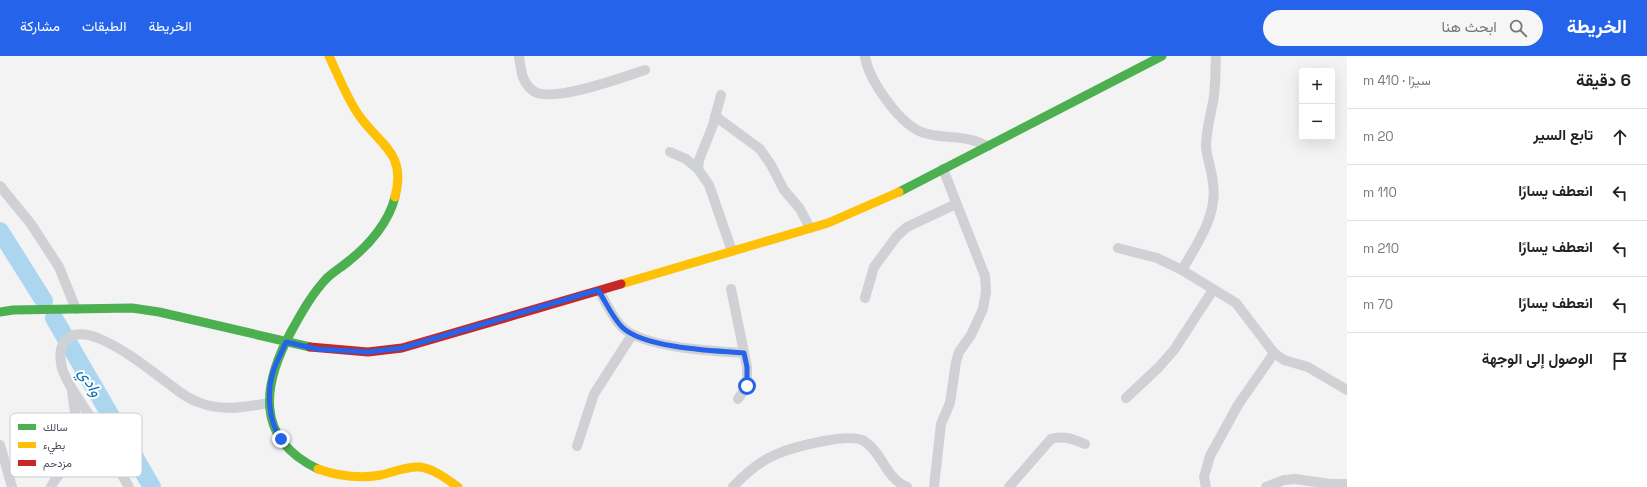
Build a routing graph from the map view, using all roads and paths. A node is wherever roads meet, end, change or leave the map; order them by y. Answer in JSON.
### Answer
{"nodes":[{"id":1,"x":329,"y":56,"type":"edge"},
{"id":2,"x":519,"y":56,"type":"edge"},
{"id":3,"x":864,"y":56,"type":"edge"},
{"id":4,"x":1162,"y":56,"type":"edge"},
{"id":5,"x":1216,"y":56,"type":"edge"},
{"id":6,"x":645,"y":70,"type":"dead end"},
{"id":7,"x":721,"y":95,"type":"dead end"},
{"id":8,"x":715,"y":116,"type":"junction"},
{"id":9,"x":988,"y":146,"type":"junction"},
{"id":10,"x":670,"y":152,"type":"dead end"},
{"id":11,"x":698,"y":168,"type":"junction"},
{"id":12,"x":943,"y":169,"type":"junction"},
{"id":13,"x":0,"y":186,"type":"edge"},
{"id":14,"x":956,"y":204,"type":"junction"},
{"id":15,"x":810,"y":228,"type":"junction"},
{"id":16,"x":1118,"y":248,"type":"dead end"},
{"id":17,"x":732,"y":251,"type":"junction"},
{"id":18,"x":1182,"y":270,"type":"junction"},
{"id":19,"x":731,"y":289,"type":"dead end"},
{"id":20,"x":598,"y":290,"type":"junction"},
{"id":21,"x":1213,"y":290,"type":"junction"},
{"id":22,"x":865,"y":298,"type":"dead end"},
{"id":23,"x":76,"y":309,"type":"junction"},
{"id":24,"x":0,"y":312,"type":"edge"},
{"id":25,"x":632,"y":335,"type":"junction"},
{"id":26,"x":286,"y":342,"type":"junction"},
{"id":27,"x":744,"y":353,"type":"junction"},
{"id":28,"x":1274,"y":353,"type":"junction"},
{"id":29,"x":71,"y":386,"type":"junction"},
{"id":30,"x":1347,"y":390,"type":"edge"},
{"id":31,"x":1126,"y":398,"type":"dead end"},
{"id":32,"x":738,"y":399,"type":"dead end"},
{"id":33,"x":269,"y":403,"type":"junction"},
{"id":34,"x":74,"y":413,"type":"edge"},
{"id":35,"x":87,"y":413,"type":"edge"},
{"id":36,"x":1085,"y":444,"type":"dead end"},
{"id":37,"x":0,"y":445,"type":"edge"},
{"id":38,"x":577,"y":446,"type":"dead end"},
{"id":39,"x":58,"y":477,"type":"edge"},
{"id":40,"x":123,"y":477,"type":"edge"},
{"id":41,"x":1347,"y":484,"type":"edge"},
{"id":42,"x":12,"y":487,"type":"edge"},
{"id":43,"x":51,"y":487,"type":"edge"},
{"id":44,"x":129,"y":487,"type":"edge"},
{"id":45,"x":458,"y":487,"type":"edge"},
{"id":46,"x":733,"y":487,"type":"edge"},
{"id":47,"x":907,"y":487,"type":"edge"},
{"id":48,"x":934,"y":487,"type":"edge"},
{"id":49,"x":1009,"y":487,"type":"edge"},
{"id":50,"x":1206,"y":487,"type":"edge"},
{"id":51,"x":1266,"y":487,"type":"edge"}],
"edges":[{"from":1,"to":26,"type":"main road"},
{"from":2,"to":6,"type":"street"},
{"from":3,"to":9,"type":"street"},
{"from":4,"to":9,"type":"main road"},
{"from":5,"to":18,"type":"street"},
{"from":7,"to":8,"type":"street"},
{"from":8,"to":11,"type":"street"},
{"from":8,"to":15,"type":"street"},
{"from":9,"to":12,"type":"main road"},
{"from":10,"to":11,"type":"street"},
{"from":11,"to":17,"type":"street"},
{"from":12,"to":14,"type":"street"},
{"from":12,"to":15,"type":"main road"},
{"from":13,"to":23,"type":"street"},
{"from":14,"to":22,"type":"street"},
{"from":14,"to":48,"type":"street"},
{"from":15,"to":17,"type":"main road"},
{"from":16,"to":18,"type":"street"},
{"from":17,"to":20,"type":"main road"},
{"from":18,"to":21,"type":"street"},
{"from":19,"to":27,"type":"street"},
{"from":20,"to":25,"type":"street"},
{"from":20,"to":26,"type":"main road"},
{"from":21,"to":28,"type":"street"},
{"from":21,"to":31,"type":"street"},
{"from":23,"to":24,"type":"main road"},
{"from":23,"to":26,"type":"main road"},
{"from":25,"to":27,"type":"street"},
{"from":25,"to":38,"type":"street"},
{"from":26,"to":33,"type":"main road"},
{"from":27,"to":32,"type":"street"},
{"from":28,"to":30,"type":"street"},
{"from":28,"to":50,"type":"street"},
{"from":29,"to":33,"type":"street"},
{"from":29,"to":34,"type":"street"},
{"from":29,"to":35,"type":"street"},
{"from":33,"to":45,"type":"main road"},
{"from":36,"to":49,"type":"street"},
{"from":37,"to":42,"type":"street"},
{"from":39,"to":43,"type":"street"},
{"from":40,"to":44,"type":"street"},
{"from":41,"to":51,"type":"street"},
{"from":46,"to":47,"type":"street"}]}
